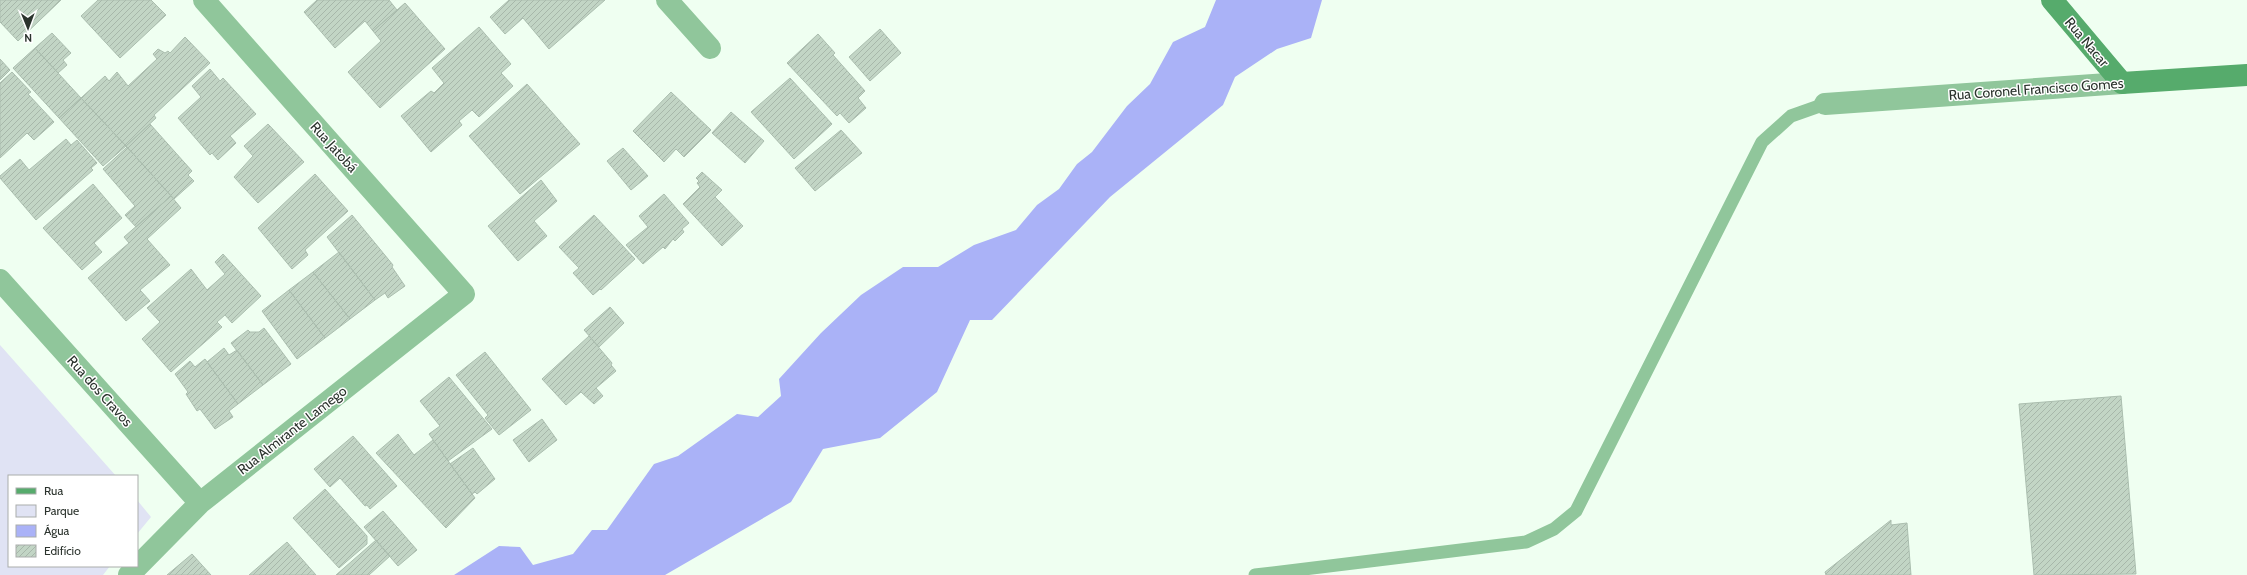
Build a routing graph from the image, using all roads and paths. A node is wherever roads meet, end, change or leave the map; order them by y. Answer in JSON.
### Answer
{"nodes":[{"id":1,"x":204,"y":0,"type":"edge"},
{"id":2,"x":667,"y":0,"type":"edge"},
{"id":3,"x":2052,"y":0,"type":"edge"},
{"id":4,"x":710,"y":48,"type":"dead end"},
{"id":5,"x":2247,"y":75,"type":"edge"},
{"id":6,"x":2122,"y":83,"type":"junction"},
{"id":7,"x":1825,"y":104,"type":"joint"},
{"id":8,"x":0,"y":280,"type":"edge"},
{"id":9,"x":464,"y":294,"type":"joint"},
{"id":10,"x":200,"y":503,"type":"junction"},
{"id":11,"x":138,"y":566,"type":"edge"},
{"id":12,"x":137,"y":567,"type":"edge"},
{"id":13,"x":129,"y":575,"type":"edge"},
{"id":14,"x":1255,"y":575,"type":"edge"}],
"edges":[{"from":1,"to":9,"type":"street","name":"Rua Jatobá"},
{"from":2,"to":4,"type":"street"},
{"from":3,"to":6,"type":"main road","name":"Rua Nacar"},
{"from":5,"to":6,"type":"main road","name":"Rua Coronel Francisco Gomes"},
{"from":6,"to":7,"type":"street","name":"Rua Coronel Francisco Gomes"},
{"from":7,"to":14,"type":"lane"},
{"from":8,"to":10,"type":"street","name":"Rua dos Cravos"},
{"from":9,"to":10,"type":"street","name":"Rua Almirante Lamego"},
{"from":10,"to":11,"type":"street","name":"Rua Almirante Lamego"},
{"from":12,"to":13,"type":"street","name":"Rua Almirante Lamego"}]}
